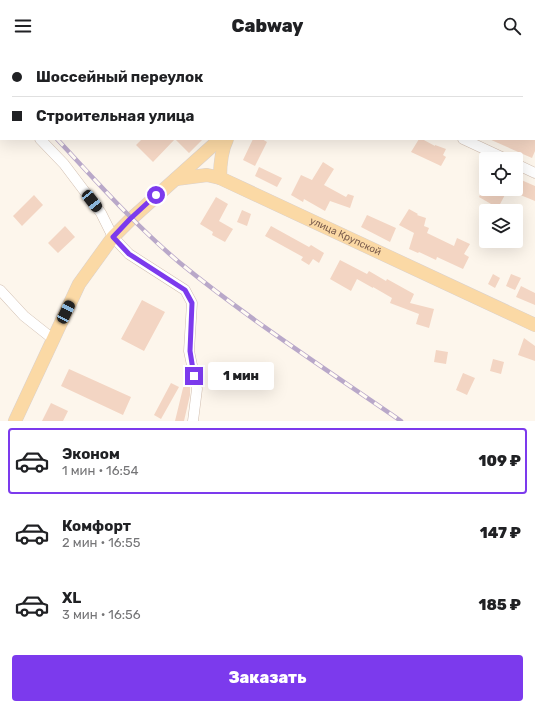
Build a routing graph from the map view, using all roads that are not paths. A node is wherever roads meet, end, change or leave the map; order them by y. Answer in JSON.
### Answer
{"nodes":[{"id":1,"x":41,"y":140,"type":"edge"},
{"id":2,"x":219,"y":140,"type":"edge"},
{"id":3,"x":226,"y":140,"type":"edge"},
{"id":4,"x":465,"y":140,"type":"edge"},
{"id":5,"x":491,"y":152,"type":"edge"},
{"id":6,"x":523,"y":167,"type":"edge"},
{"id":7,"x":535,"y":173,"type":"edge"},
{"id":8,"x":220,"y":178,"type":"junction"},
{"id":9,"x":176,"y":179,"type":"junction"},
{"id":10,"x":113,"y":237,"type":"junction"},
{"id":11,"x":0,"y":290,"type":"edge"},
{"id":12,"x":535,"y":325,"type":"edge"},
{"id":13,"x":53,"y":339,"type":"junction"},
{"id":14,"x":15,"y":421,"type":"edge"},
{"id":15,"x":193,"y":421,"type":"edge"}],
"edges":[{"from":1,"to":10,"type":"street"},
{"from":2,"to":9,"type":"main road"},
{"from":3,"to":8,"type":"main road"},
{"from":4,"to":5,"type":"street"},
{"from":6,"to":7,"type":"street"},
{"from":8,"to":9,"type":"main road","name":"улица Крупской"},
{"from":8,"to":12,"type":"main road","name":"улица Крупской"},
{"from":9,"to":10,"type":"main road"},
{"from":10,"to":13,"type":"main road"},
{"from":10,"to":15,"type":"street"},
{"from":11,"to":13,"type":"street"},
{"from":13,"to":14,"type":"main road"}]}
